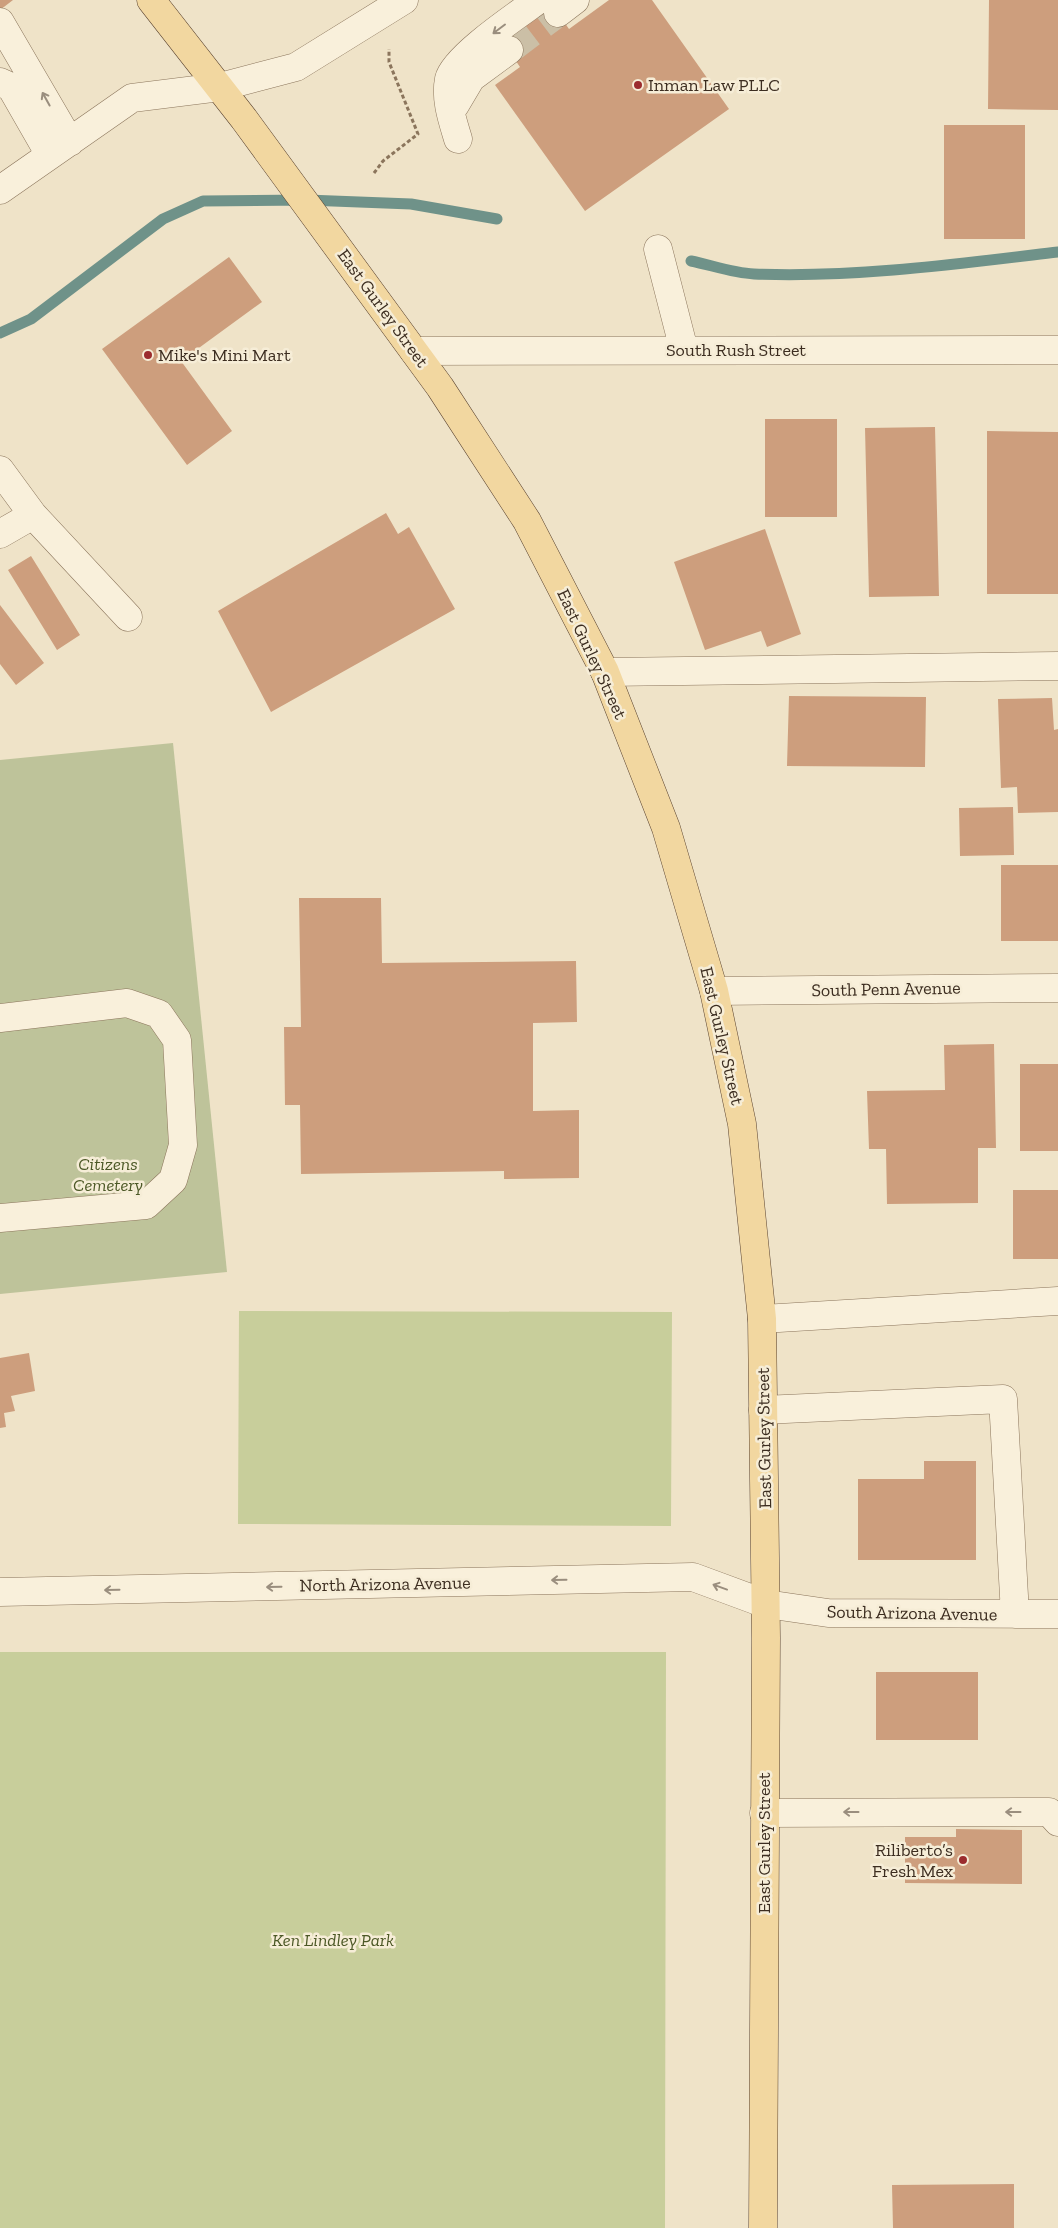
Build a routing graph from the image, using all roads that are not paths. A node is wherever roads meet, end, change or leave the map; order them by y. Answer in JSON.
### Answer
{"nodes":[{"id":1,"x":151,"y":0,"type":"edge"},
{"id":2,"x":404,"y":0,"type":"edge"},
{"id":3,"x":557,"y":4,"type":"edge"},
{"id":4,"x":0,"y":22,"type":"edge"},
{"id":5,"x":509,"y":50,"type":"tunnel mouth"},
{"id":6,"x":0,"y":82,"type":"edge"},
{"id":7,"x":220,"y":87,"type":"junction"},
{"id":8,"x":60,"y":148,"type":"junction"},
{"id":9,"x":0,"y":190,"type":"edge"},
{"id":10,"x":658,"y":249,"type":"dead end"},
{"id":11,"x":684,"y":350,"type":"junction"},
{"id":12,"x":1058,"y":350,"type":"edge"},
{"id":13,"x":414,"y":351,"type":"junction"},
{"id":14,"x":0,"y":470,"type":"edge"},
{"id":15,"x":33,"y":514,"type":"junction"},
{"id":16,"x":0,"y":534,"type":"edge"},
{"id":17,"x":128,"y":617,"type":"dead end"},
{"id":18,"x":1058,"y":666,"type":"edge"},
{"id":19,"x":605,"y":672,"type":"junction"},
{"id":20,"x":1058,"y":988,"type":"edge"},
{"id":21,"x":714,"y":991,"type":"junction"},
{"id":22,"x":0,"y":1018,"type":"edge"},
{"id":23,"x":0,"y":1218,"type":"edge"},
{"id":24,"x":1058,"y":1301,"type":"edge"},
{"id":25,"x":762,"y":1319,"type":"junction"},
{"id":26,"x":763,"y":1410,"type":"junction"},
{"id":27,"x":0,"y":1592,"type":"edge"},
{"id":28,"x":766,"y":1604,"type":"junction"},
{"id":29,"x":1015,"y":1614,"type":"junction"},
{"id":30,"x":1058,"y":1614,"type":"edge"},
{"id":31,"x":764,"y":1814,"type":"junction"},
{"id":32,"x":1058,"y":1822,"type":"edge"},
{"id":33,"x":763,"y":2228,"type":"edge"}],
"edges":[{"from":1,"to":7,"type":"main road","name":"East Gurley Street"},
{"from":2,"to":7,"type":"street"},
{"from":3,"to":5,"type":"street","one_way":true},
{"from":8,"to":4,"type":"street","one_way":true},
{"from":6,"to":8,"type":"street"},
{"from":7,"to":8,"type":"street"},
{"from":7,"to":13,"type":"main road","name":"East Gurley Street"},
{"from":8,"to":9,"type":"street"},
{"from":10,"to":11,"type":"street"},
{"from":11,"to":12,"type":"street","name":"South Rush Street"},
{"from":11,"to":13,"type":"street","name":"South Rush Street"},
{"from":13,"to":19,"type":"main road","name":"East Gurley Street"},
{"from":14,"to":15,"type":"street"},
{"from":15,"to":16,"type":"street"},
{"from":15,"to":17,"type":"street"},
{"from":18,"to":19,"type":"street"},
{"from":19,"to":21,"type":"main road","name":"East Gurley Street"},
{"from":20,"to":21,"type":"street","name":"South Penn Avenue"},
{"from":21,"to":25,"type":"main road","name":"East Gurley Street"},
{"from":22,"to":23,"type":"street"},
{"from":24,"to":25,"type":"street"},
{"from":25,"to":26,"type":"main road","name":"East Gurley Street"},
{"from":26,"to":28,"type":"main road","name":"East Gurley Street"},
{"from":26,"to":29,"type":"street"},
{"from":28,"to":27,"type":"street","name":"North Arizona Avenue","one_way":true},
{"from":28,"to":29,"type":"street","name":"South Arizona Avenue"},
{"from":28,"to":31,"type":"main road","name":"East Gurley Street"},
{"from":29,"to":30,"type":"street","name":"South Arizona Avenue"},
{"from":32,"to":31,"type":"street","one_way":true},
{"from":31,"to":33,"type":"main road","name":"East Gurley Street"}]}
